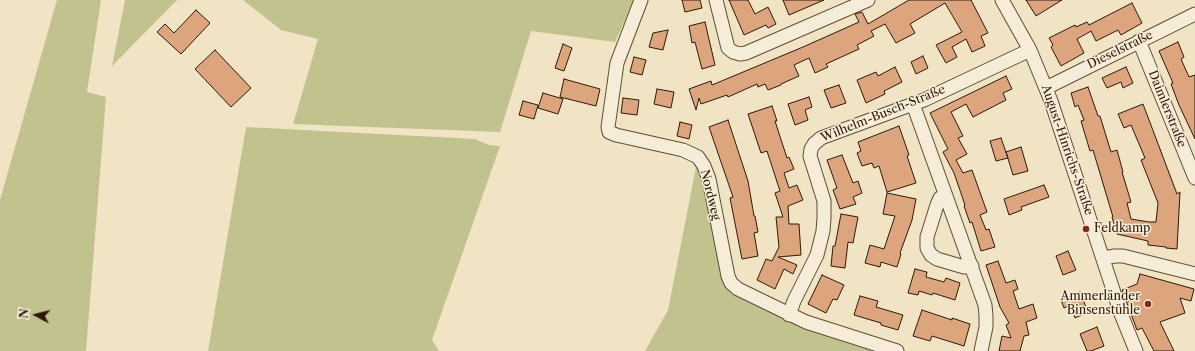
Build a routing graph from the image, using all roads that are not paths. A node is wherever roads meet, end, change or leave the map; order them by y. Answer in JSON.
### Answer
{"nodes":[{"id":1,"x":641,"y":0,"type":"edge"},
{"id":2,"x":716,"y":0,"type":"edge"},
{"id":3,"x":868,"y":0,"type":"edge"},
{"id":4,"x":1002,"y":0,"type":"edge"},
{"id":5,"x":1195,"y":14,"type":"edge"},
{"id":6,"x":1139,"y":41,"type":"junction"},
{"id":7,"x":1030,"y":50,"type":"junction"},
{"id":8,"x":1046,"y":88,"type":"junction"},
{"id":9,"x":913,"y":104,"type":"junction"},
{"id":10,"x":1195,"y":178,"type":"edge"},
{"id":11,"x":945,"y":194,"type":"junction"},
{"id":12,"x":1103,"y":258,"type":"junction"},
{"id":13,"x":972,"y":266,"type":"junction"},
{"id":14,"x":1195,"y":274,"type":"edge"},
{"id":15,"x":789,"y":314,"type":"junction"},
{"id":16,"x":897,"y":351,"type":"edge"},
{"id":17,"x":981,"y":351,"type":"edge"},
{"id":18,"x":1136,"y":351,"type":"edge"}],
"edges":[{"from":1,"to":15,"type":"street","name":"Nordweg"},
{"from":2,"to":3,"type":"street"},
{"from":4,"to":7,"type":"street","name":"August-Hinrichs-Straße"},
{"from":5,"to":6,"type":"street","name":"Dieselstraße"},
{"from":6,"to":8,"type":"street","name":"Dieselstraße"},
{"from":6,"to":10,"type":"street","name":"Daimlerstraße"},
{"from":7,"to":8,"type":"street","name":"August-Hinrichs-Straße"},
{"from":7,"to":9,"type":"street","name":"Wilhelm-Busch-Straße"},
{"from":8,"to":12,"type":"street","name":"August-Hinrichs-Straße"},
{"from":9,"to":11,"type":"street"},
{"from":9,"to":15,"type":"street","name":"Wilhelm-Busch-Straße"},
{"from":11,"to":13,"type":"street"},
{"from":11,"to":13,"type":"street"},
{"from":12,"to":14,"type":"street"},
{"from":12,"to":18,"type":"street","name":"August-Hinrichs-Straße"},
{"from":13,"to":17,"type":"street"},
{"from":15,"to":16,"type":"street","name":"Nordweg"}]}
